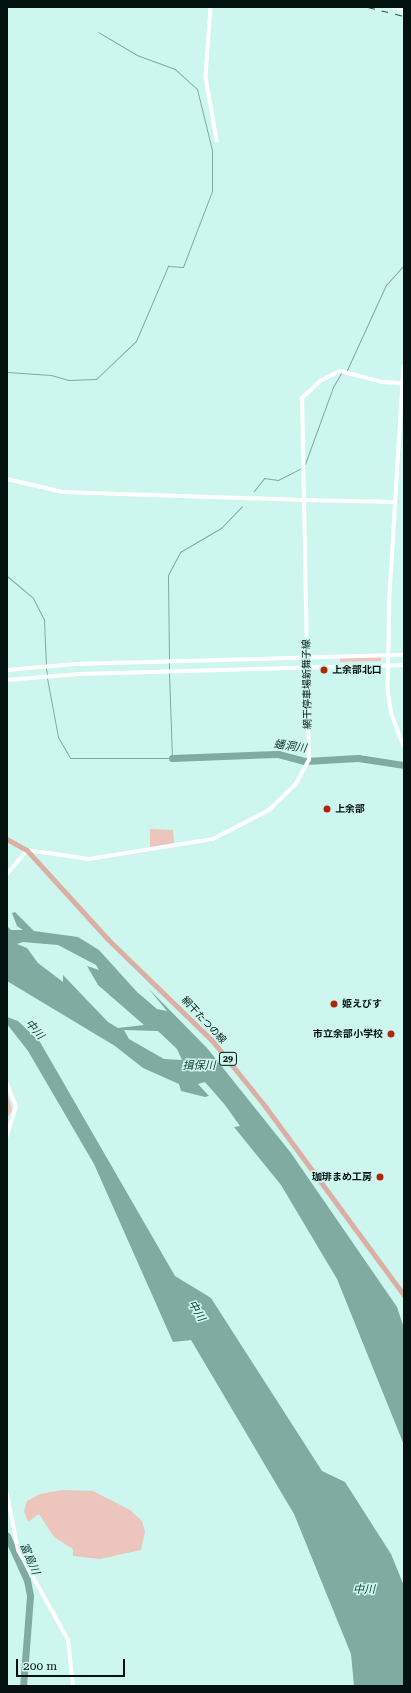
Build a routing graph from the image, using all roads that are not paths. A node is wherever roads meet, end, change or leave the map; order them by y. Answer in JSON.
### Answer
{"nodes":[{"id":1,"x":211,"y":7,"type":"edge"},
{"id":2,"x":393,"y":7,"type":"edge"},
{"id":3,"x":404,"y":10,"type":"edge"},
{"id":4,"x":217,"y":140,"type":"dead end"},
{"id":5,"x":404,"y":366,"type":"edge"},
{"id":6,"x":403,"y":383,"type":"edge"},
{"id":7,"x":7,"y":479,"type":"edge"},
{"id":8,"x":303,"y":500,"type":"junction"},
{"id":9,"x":396,"y":502,"type":"junction"},
{"id":10,"x":404,"y":655,"type":"edge"},
{"id":11,"x":388,"y":656,"type":"junction"},
{"id":12,"x":306,"y":658,"type":"junction"},
{"id":13,"x":404,"y":664,"type":"edge"},
{"id":14,"x":388,"y":665,"type":"junction"},
{"id":15,"x":307,"y":668,"type":"junction"},
{"id":16,"x":7,"y":670,"type":"edge"},
{"id":17,"x":7,"y":680,"type":"edge"},
{"id":18,"x":404,"y":746,"type":"edge"},
{"id":19,"x":7,"y":839,"type":"edge"},
{"id":20,"x":26,"y":852,"type":"junction"},
{"id":21,"x":7,"y":874,"type":"edge"},
{"id":22,"x":7,"y":1084,"type":"edge"},
{"id":23,"x":7,"y":1136,"type":"edge"},
{"id":24,"x":404,"y":1295,"type":"edge"},
{"id":25,"x":7,"y":1494,"type":"edge"},
{"id":26,"x":73,"y":1686,"type":"edge"}],
"edges":[{"from":1,"to":4,"type":"street"},
{"from":2,"to":3,"type":"main road"},
{"from":5,"to":6,"type":"street"},
{"from":6,"to":8,"type":"main road","name":"網干停車場新舞子線"},
{"from":6,"to":9,"type":"street"},
{"from":7,"to":8,"type":"street"},
{"from":8,"to":9,"type":"main road"},
{"from":8,"to":12,"type":"main road","name":"網干停車場新舞子線"},
{"from":9,"to":11,"type":"street"},
{"from":10,"to":11,"type":"street"},
{"from":11,"to":12,"type":"street"},
{"from":11,"to":14,"type":"street"},
{"from":12,"to":15,"type":"main road","name":"網干停車場新舞子線"},
{"from":12,"to":16,"type":"street"},
{"from":13,"to":14,"type":"street"},
{"from":14,"to":15,"type":"street"},
{"from":14,"to":18,"type":"street"},
{"from":15,"to":17,"type":"street"},
{"from":15,"to":20,"type":"main road","name":"網干停車場新舞子線"},
{"from":19,"to":20,"type":"main road","name":"網干たつの線","number":"29"},
{"from":20,"to":21,"type":"main road"},
{"from":20,"to":24,"type":"main road","name":"網干たつの線","number":"29"},
{"from":22,"to":23,"type":"main road"},
{"from":25,"to":26,"type":"main road"}]}
